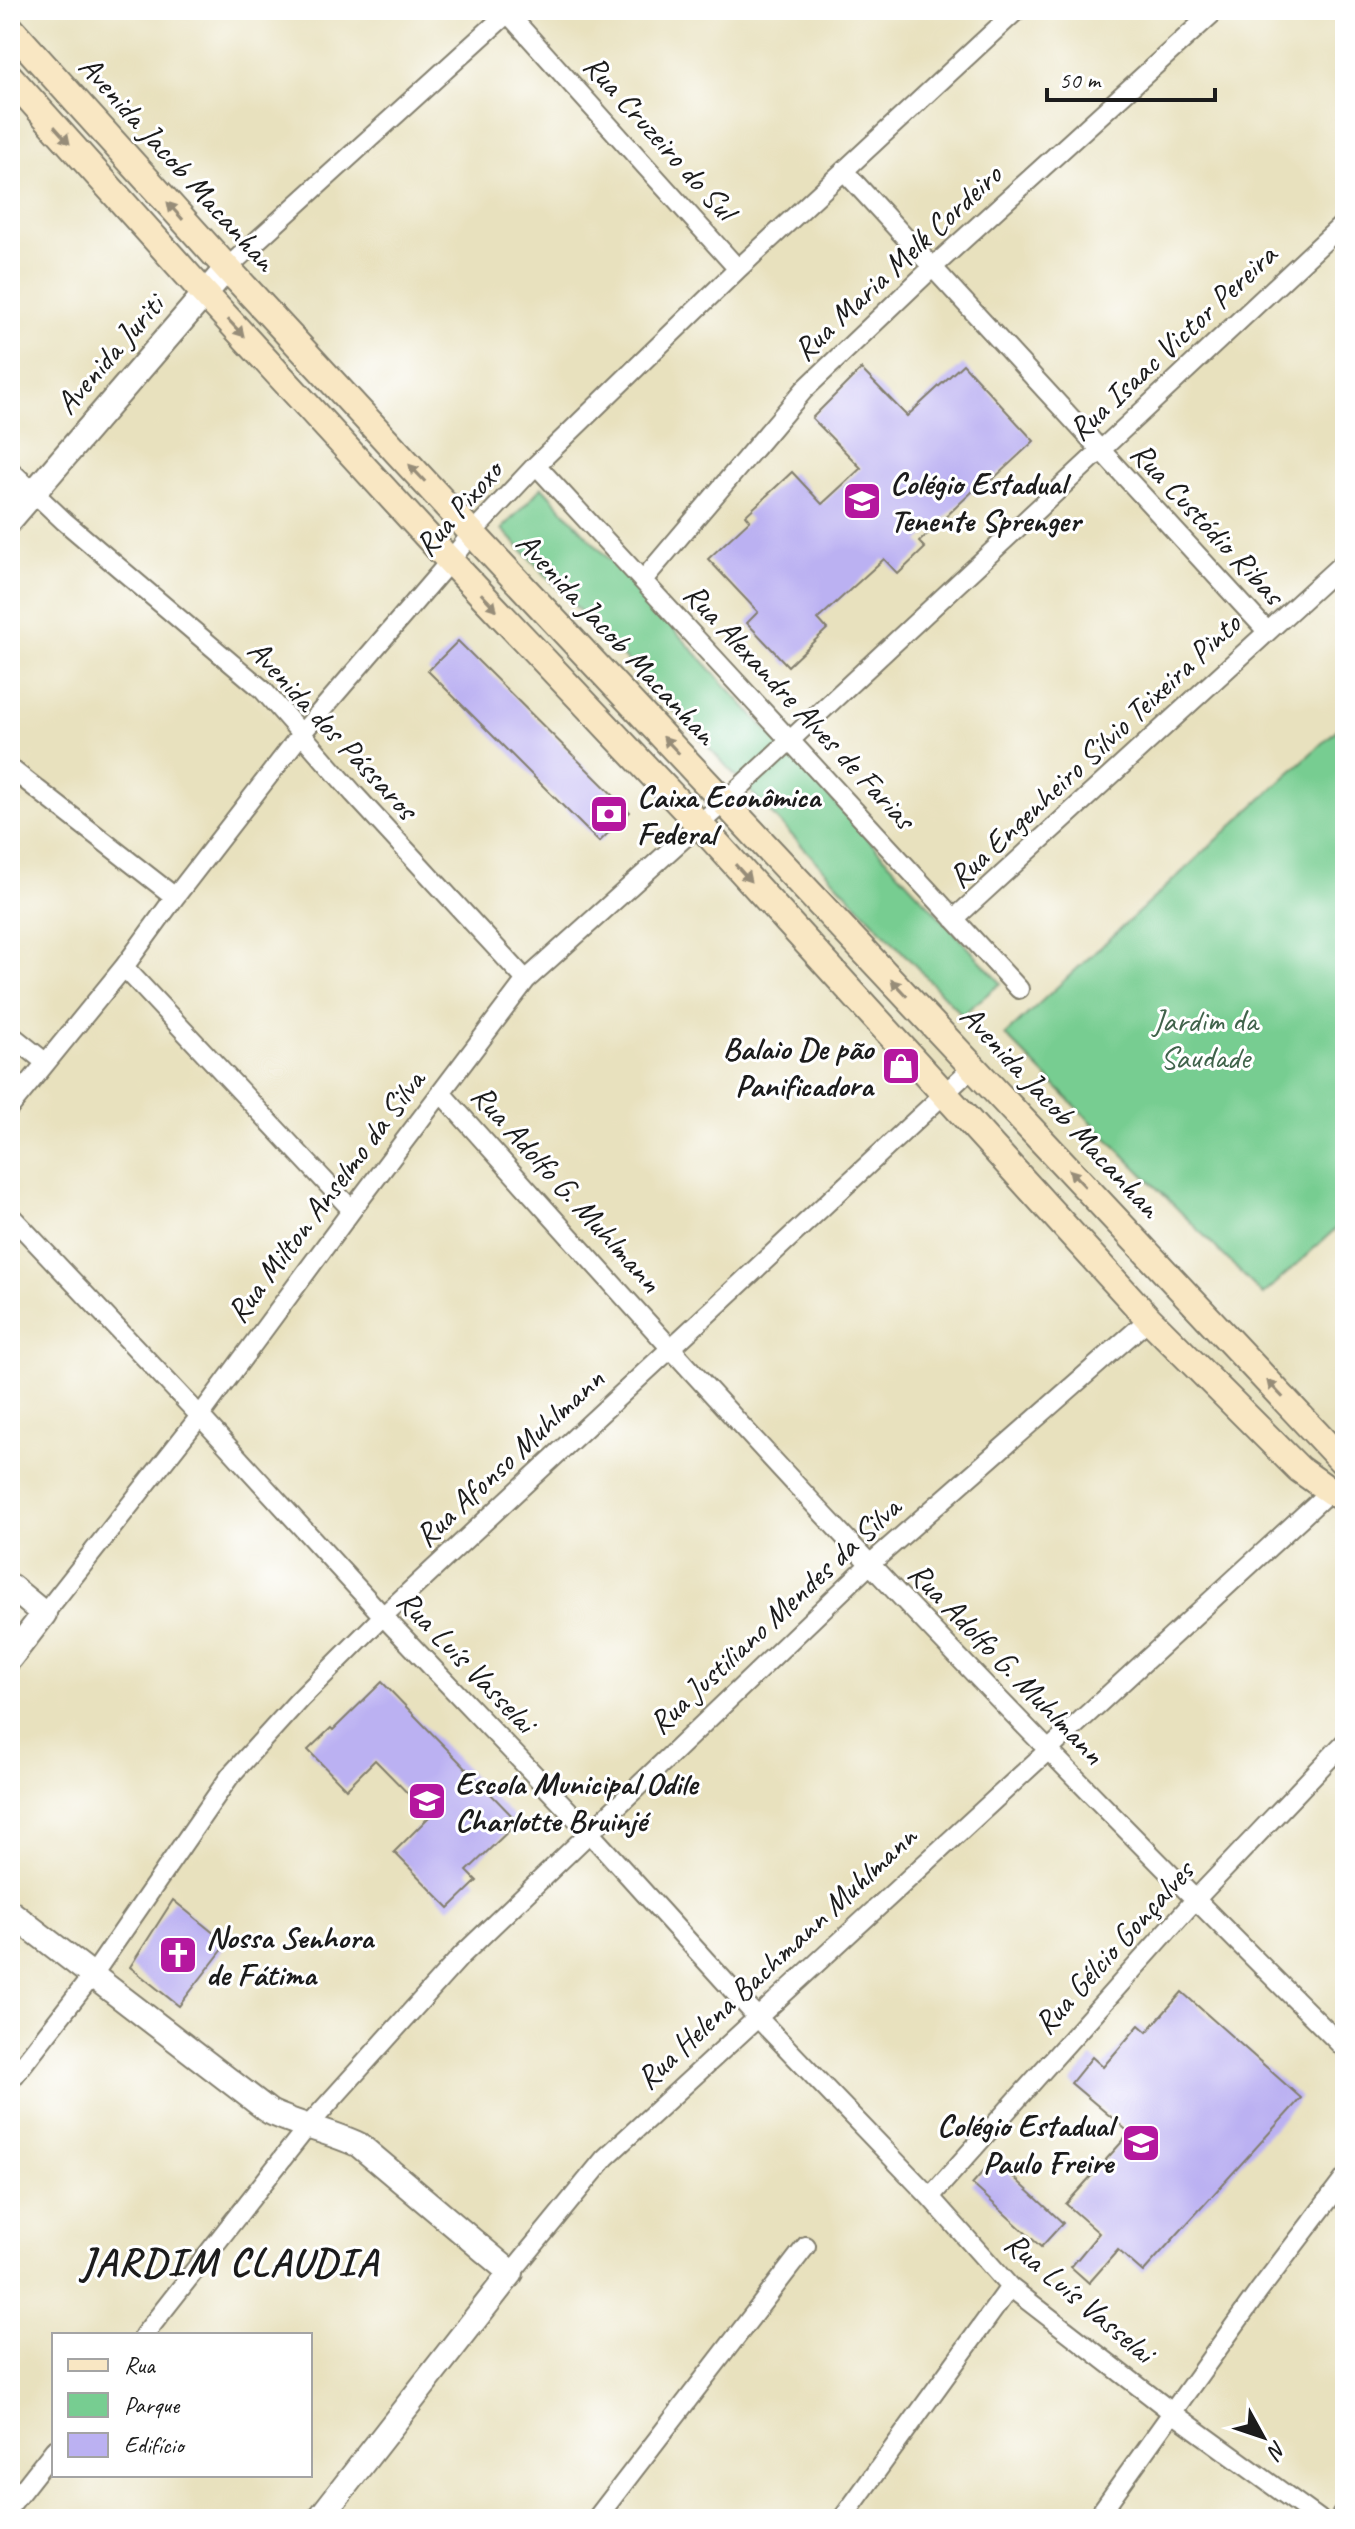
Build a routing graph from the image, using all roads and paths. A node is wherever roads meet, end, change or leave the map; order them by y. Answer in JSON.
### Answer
{"nodes":[{"id":1,"x":1216,"y":10,"type":"edge"},
{"id":2,"x":508,"y":11,"type":"edge"},
{"id":3,"x":1009,"y":13,"type":"edge"},
{"id":4,"x":10,"y":28,"type":"edge"},
{"id":5,"x":10,"y":77,"type":"edge"},
{"id":6,"x":845,"y":172,"type":"junction"},
{"id":7,"x":1345,"y":222,"type":"edge"},
{"id":8,"x":933,"y":267,"type":"junction"},
{"id":9,"x":227,"y":268,"type":"junction"},
{"id":10,"x":738,"y":269,"type":"junction"},
{"id":11,"x":204,"y":293,"type":"junction"},
{"id":12,"x":1099,"y":451,"type":"junction"},
{"id":13,"x":536,"y":465,"type":"junction"},
{"id":14,"x":10,"y":470,"type":"edge"},
{"id":15,"x":33,"y":491,"type":"junction"},
{"id":16,"x":10,"y":520,"type":"edge"},
{"id":17,"x":472,"y":533,"type":"junction"},
{"id":18,"x":450,"y":561,"type":"junction"},
{"id":19,"x":1345,"y":561,"type":"edge"},
{"id":20,"x":643,"y":580,"type":"junction"},
{"id":21,"x":1267,"y":631,"type":"junction"},
{"id":22,"x":301,"y":734,"type":"junction"},
{"id":23,"x":791,"y":740,"type":"junction"},
{"id":24,"x":10,"y":768,"type":"edge"},
{"id":25,"x":724,"y":802,"type":"junction"},
{"id":26,"x":699,"y":824,"type":"junction"},
{"id":27,"x":175,"y":897,"type":"junction"},
{"id":28,"x":954,"y":919,"type":"junction"},
{"id":29,"x":124,"y":967,"type":"junction"},
{"id":30,"x":526,"y":980,"type":"junction"},
{"id":31,"x":1019,"y":989,"type":"dead end"},
{"id":32,"x":10,"y":1034,"type":"edge"},
{"id":33,"x":45,"y":1062,"type":"junction"},
{"id":34,"x":973,"y":1067,"type":"junction"},
{"id":35,"x":442,"y":1094,"type":"junction"},
{"id":36,"x":945,"y":1095,"type":"junction"},
{"id":37,"x":10,"y":1107,"type":"edge"},
{"id":38,"x":352,"y":1210,"type":"junction"},
{"id":39,"x":10,"y":1215,"type":"edge"},
{"id":40,"x":1149,"y":1319,"type":"junction"},
{"id":41,"x":670,"y":1348,"type":"junction"},
{"id":42,"x":200,"y":1416,"type":"junction"},
{"id":43,"x":1337,"y":1455,"type":"edge"},
{"id":44,"x":1337,"y":1495,"type":"edge"},
{"id":45,"x":870,"y":1564,"type":"junction"},
{"id":46,"x":10,"y":1586,"type":"edge"},
{"id":47,"x":44,"y":1614,"type":"junction"},
{"id":48,"x":383,"y":1616,"type":"junction"},
{"id":49,"x":10,"y":1658,"type":"edge"},
{"id":50,"x":1048,"y":1750,"type":"junction"},
{"id":51,"x":1342,"y":1751,"type":"edge"},
{"id":52,"x":588,"y":1831,"type":"junction"},
{"id":53,"x":1195,"y":1900,"type":"junction"},
{"id":54,"x":10,"y":1912,"type":"edge"},
{"id":55,"x":92,"y":1976,"type":"junction"},
{"id":56,"x":757,"y":2017,"type":"junction"},
{"id":57,"x":1345,"y":2049,"type":"edge"},
{"id":58,"x":10,"y":2081,"type":"edge"},
{"id":59,"x":308,"y":2126,"type":"junction"},
{"id":60,"x":1345,"y":2178,"type":"edge"},
{"id":61,"x":930,"y":2197,"type":"junction"},
{"id":62,"x":806,"y":2246,"type":"dead end"},
{"id":63,"x":511,"y":2273,"type":"junction"},
{"id":64,"x":1010,"y":2287,"type":"junction"},
{"id":65,"x":146,"y":2333,"type":"edge"},
{"id":66,"x":1173,"y":2413,"type":"junction"},
{"id":67,"x":52,"y":2453,"type":"edge"},
{"id":68,"x":10,"y":2506,"type":"edge"},
{"id":69,"x":1345,"y":2510,"type":"edge"},
{"id":70,"x":319,"y":2519,"type":"edge"},
{"id":71,"x":596,"y":2519,"type":"edge"},
{"id":72,"x":842,"y":2519,"type":"edge"},
{"id":73,"x":1096,"y":2519,"type":"edge"},
{"id":74,"x":1319,"y":2519,"type":"edge"},
{"id":75,"x":1339,"y":2519,"type":"edge"}],
"edges":[{"from":1,"to":8,"type":"street","name":"Rua Maria Melk Cordeiro"},
{"from":2,"to":9,"type":"street"},
{"from":2,"to":10,"type":"street","name":"Rua Cruzeiro do Sul"},
{"from":3,"to":6,"type":"street","name":"Rua Pixoxo"},
{"from":9,"to":4,"type":"main road","name":"Avenida Jacob Macanhan","one_way":true},
{"from":5,"to":11,"type":"main road","name":"Avenida Jacob Macanhan","one_way":true},
{"from":6,"to":8,"type":"street","name":"Rua Custódio Ribas"},
{"from":6,"to":10,"type":"street","name":"Rua Pixoxo"},
{"from":7,"to":12,"type":"street","name":"Rua Isaac Victor Pereira"},
{"from":8,"to":12,"type":"street","name":"Rua Custódio Ribas"},
{"from":8,"to":20,"type":"street","name":"Rua Maria Melk Cordeiro"},
{"from":9,"to":11,"type":"street","name":"Avenida Juriti"},
{"from":17,"to":9,"type":"main road","name":"Avenida Jacob Macanhan","one_way":true},
{"from":10,"to":13,"type":"street","name":"Rua Pixoxo"},
{"from":11,"to":15,"type":"street","name":"Avenida Juriti"},
{"from":11,"to":18,"type":"main road","name":"Avenida Jacob Macanhan","one_way":true},
{"from":12,"to":21,"type":"street","name":"Rua Custódio Ribas"},
{"from":12,"to":23,"type":"street","name":"Rua Isaac Victor Pereira"},
{"from":13,"to":17,"type":"street","name":"Rua Pixoxo"},
{"from":13,"to":20,"type":"street","name":"Rua Alexandre Alves de Farias"},
{"from":14,"to":15,"type":"street","name":"Avenida dos Pássaros"},
{"from":15,"to":16,"type":"street","name":"Avenida Juriti"},
{"from":15,"to":22,"type":"street","name":"Avenida dos Pássaros"},
{"from":17,"to":18,"type":"street","name":"Rua Pixoxo"},
{"from":25,"to":17,"type":"main road","name":"Avenida Jacob Macanhan","one_way":true},
{"from":18,"to":22,"type":"street","name":"Rua Pixoxo"},
{"from":18,"to":26,"type":"main road","name":"Avenida Jacob Macanhan","one_way":true},
{"from":19,"to":21,"type":"street","name":"Rua Engenheiro Silvio Teixeira Pinto"},
{"from":20,"to":23,"type":"street","name":"Rua Alexandre Alves de Farias"},
{"from":21,"to":28,"type":"street","name":"Rua Engenheiro Silvio Teixeira Pinto"},
{"from":22,"to":27,"type":"street","name":"Rua Pixoxo"},
{"from":22,"to":30,"type":"street","name":"Avenida dos Pássaros"},
{"from":23,"to":25,"type":"street","name":"Rua Isaac Victor Pereira"},
{"from":23,"to":28,"type":"street","name":"Rua Alexandre Alves de Farias"},
{"from":24,"to":27,"type":"street"},
{"from":25,"to":26,"type":"street","name":"Rua Milton Anselmo da Silva"},
{"from":34,"to":25,"type":"main road","name":"Avenida Jacob Macanhan","one_way":true},
{"from":26,"to":30,"type":"street","name":"Rua Milton Anselmo da Silva"},
{"from":26,"to":36,"type":"main road","name":"Avenida Jacob Macanhan","one_way":true},
{"from":27,"to":29,"type":"street","name":"Rua Pixoxo"},
{"from":28,"to":31,"type":"street","name":"Rua Alexandre Alves de Farias"},
{"from":29,"to":33,"type":"street","name":"Rua Pixoxo"},
{"from":29,"to":38,"type":"street"},
{"from":30,"to":35,"type":"street","name":"Rua Milton Anselmo da Silva"},
{"from":32,"to":33,"type":"street"},
{"from":33,"to":37,"type":"street","name":"Rua Pixoxo"},
{"from":34,"to":36,"type":"street","name":"Rua Afonso Muhlmann"},
{"from":43,"to":34,"type":"main road","name":"Avenida Jacob Macanhan","one_way":true},
{"from":35,"to":38,"type":"street","name":"Rua Milton Anselmo da Silva"},
{"from":35,"to":41,"type":"street","name":"Rua Adolfo G. Muhlmann"},
{"from":36,"to":40,"type":"main road","name":"Avenida Jacob Macanhan"},
{"from":36,"to":41,"type":"street","name":"Rua Afonso Muhlmann"},
{"from":38,"to":42,"type":"street","name":"Rua Milton Anselmo da Silva"},
{"from":39,"to":42,"type":"street","name":"Rua Luís Vasselai"},
{"from":40,"to":44,"type":"main road","name":"Avenida Jacob Macanhan"},
{"from":40,"to":45,"type":"street","name":"Rua Justiliano Mendes da Silva"},
{"from":41,"to":45,"type":"street","name":"Rua Adolfo G. Muhlmann"},
{"from":41,"to":48,"type":"street","name":"Rua Afonso Muhlmann"},
{"from":42,"to":47,"type":"street","name":"Rua Milton Anselmo da Silva"},
{"from":42,"to":48,"type":"street","name":"Rua Luís Vasselai"},
{"from":43,"to":44,"type":"main road"},
{"from":44,"to":50,"type":"street","name":"Rua Helena Bachmann Muhlmann"},
{"from":45,"to":50,"type":"street","name":"Rua Adolfo G. Muhlmann"},
{"from":45,"to":52,"type":"street","name":"Rua Justiliano Mendes da Silva"},
{"from":46,"to":47,"type":"street"},
{"from":47,"to":49,"type":"street","name":"Rua Milton Anselmo da Silva"},
{"from":48,"to":52,"type":"street","name":"Rua Luís Vasselai"},
{"from":48,"to":55,"type":"street","name":"Rua Afonso Muhlmann"},
{"from":50,"to":53,"type":"street","name":"Rua Adolfo G. Muhlmann"},
{"from":50,"to":56,"type":"street","name":"Rua Helena Bachmann Muhlmann"},
{"from":51,"to":53,"type":"street","name":"Rua Gélcio Gonçalves"},
{"from":52,"to":56,"type":"street","name":"Rua Luís Vasselai"},
{"from":52,"to":59,"type":"street","name":"Rua Justiliano Mendes da Silva"},
{"from":53,"to":57,"type":"street","name":"Rua Adolfo G. Muhlmann"},
{"from":53,"to":61,"type":"street","name":"Rua Gélcio Gonçalves"},
{"from":54,"to":55,"type":"street"},
{"from":55,"to":58,"type":"street","name":"Rua Afonso Muhlmann"},
{"from":55,"to":59,"type":"street"},
{"from":56,"to":61,"type":"street","name":"Rua Luís Vasselai"},
{"from":56,"to":63,"type":"street","name":"Rua Helena Bachmann Muhlmann"},
{"from":59,"to":63,"type":"street"},
{"from":59,"to":65,"type":"street","name":"Rua Justiliano Mendes da Silva"},
{"from":60,"to":66,"type":"street"},
{"from":61,"to":64,"type":"street","name":"Rua Luís Vasselai"},
{"from":62,"to":71,"type":"street"},
{"from":63,"to":70,"type":"street","name":"Rua Helena Bachmann Muhlmann"},
{"from":64,"to":66,"type":"street","name":"Rua Luís Vasselai"},
{"from":64,"to":72,"type":"street"},
{"from":66,"to":73,"type":"street"},
{"from":66,"to":74,"type":"street","name":"Rua Luís Vasselai"},
{"from":67,"to":68,"type":"street"},
{"from":69,"to":75,"type":"street"}]}
